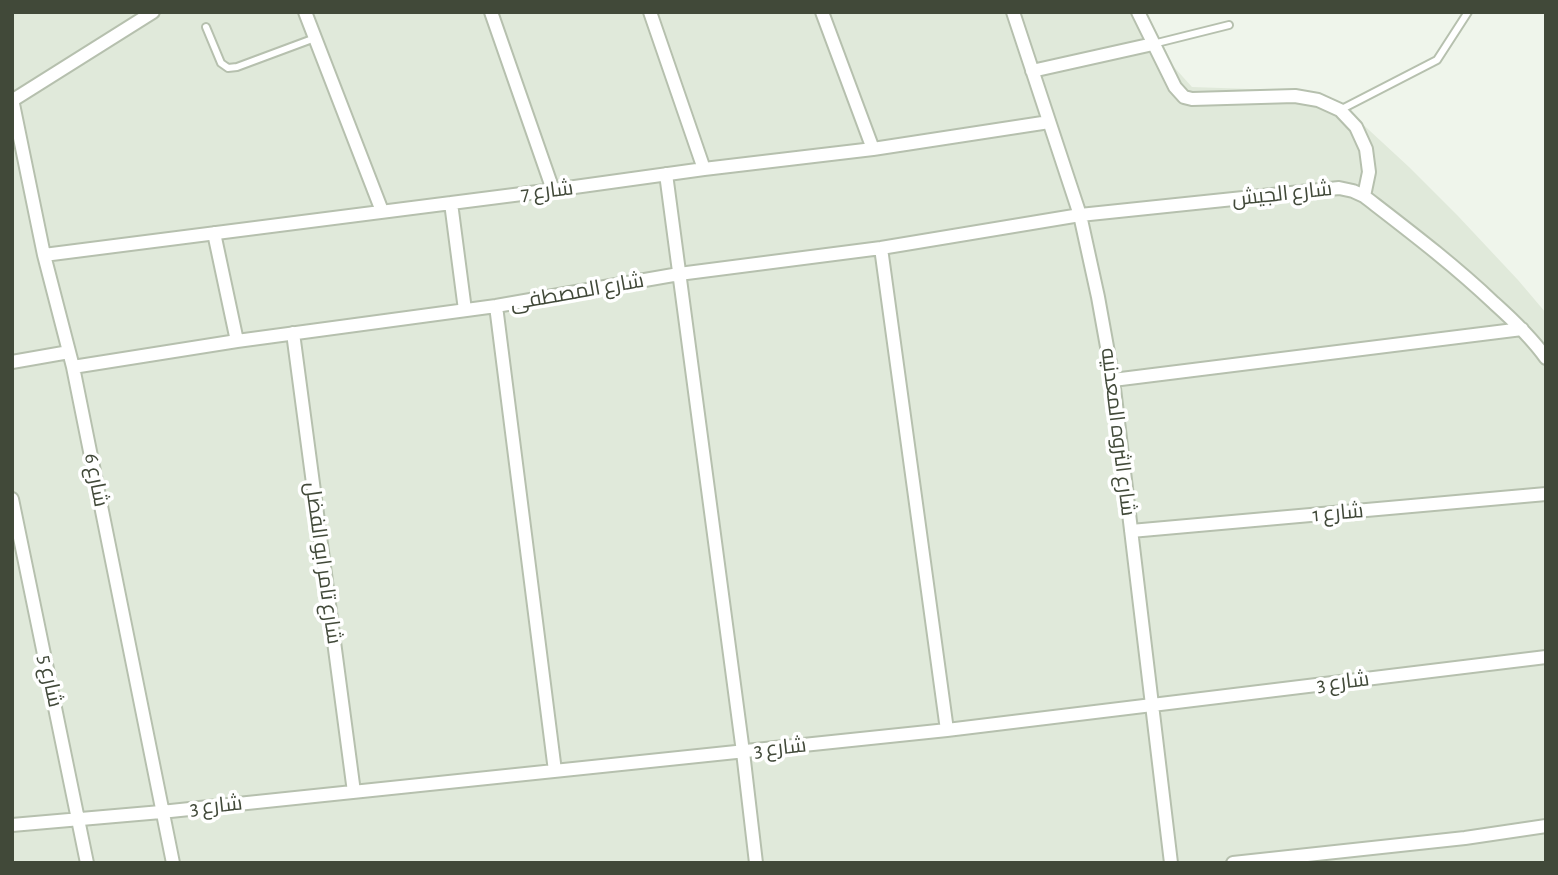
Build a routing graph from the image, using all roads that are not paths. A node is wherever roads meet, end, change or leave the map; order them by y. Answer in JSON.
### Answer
{"nodes":[{"id":1,"x":153,"y":12,"type":"edge"},
{"id":2,"x":305,"y":12,"type":"edge"},
{"id":3,"x":491,"y":12,"type":"edge"},
{"id":4,"x":650,"y":12,"type":"edge"},
{"id":5,"x":822,"y":12,"type":"edge"},
{"id":6,"x":1013,"y":12,"type":"edge"},
{"id":7,"x":1138,"y":12,"type":"edge"},
{"id":8,"x":1468,"y":12,"type":"edge"},
{"id":9,"x":1229,"y":25,"type":"dead end"},
{"id":10,"x":206,"y":27,"type":"dead end"},
{"id":11,"x":315,"y":38,"type":"junction"},
{"id":12,"x":1153,"y":44,"type":"junction"},
{"id":13,"x":1032,"y":71,"type":"junction"},
{"id":14,"x":12,"y":100,"type":"edge"},
{"id":15,"x":1339,"y":110,"type":"junction"},
{"id":16,"x":1049,"y":122,"type":"junction"},
{"id":17,"x":873,"y":149,"type":"junction"},
{"id":18,"x":704,"y":169,"type":"junction"},
{"id":19,"x":666,"y":174,"type":"junction"},
{"id":20,"x":553,"y":190,"type":"junction"},
{"id":21,"x":1364,"y":196,"type":"junction"},
{"id":22,"x":451,"y":203,"type":"junction"},
{"id":23,"x":382,"y":211,"type":"junction"},
{"id":24,"x":1080,"y":215,"type":"junction"},
{"id":25,"x":214,"y":233,"type":"junction"},
{"id":26,"x":881,"y":248,"type":"junction"},
{"id":27,"x":44,"y":255,"type":"junction"},
{"id":28,"x":679,"y":274,"type":"junction"},
{"id":29,"x":496,"y":306,"type":"junction"},
{"id":30,"x":465,"y":310,"type":"junction"},
{"id":31,"x":1522,"y":329,"type":"junction"},
{"id":32,"x":293,"y":333,"type":"junction"},
{"id":33,"x":237,"y":341,"type":"junction"},
{"id":34,"x":69,"y":352,"type":"junction"},
{"id":35,"x":1546,"y":358,"type":"edge"},
{"id":36,"x":12,"y":362,"type":"edge"},
{"id":37,"x":73,"y":367,"type":"junction"},
{"id":38,"x":1113,"y":380,"type":"junction"},
{"id":39,"x":1546,"y":494,"type":"edge"},
{"id":40,"x":12,"y":499,"type":"edge"},
{"id":41,"x":1131,"y":531,"type":"junction"},
{"id":42,"x":1546,"y":657,"type":"edge"},
{"id":43,"x":1152,"y":705,"type":"junction"},
{"id":44,"x":947,"y":730,"type":"junction"},
{"id":45,"x":743,"y":752,"type":"junction"},
{"id":46,"x":555,"y":771,"type":"junction"},
{"id":47,"x":354,"y":792,"type":"junction"},
{"id":48,"x":161,"y":812,"type":"junction"},
{"id":49,"x":78,"y":819,"type":"junction"},
{"id":50,"x":12,"y":825,"type":"edge"},
{"id":51,"x":1546,"y":826,"type":"edge"},
{"id":52,"x":87,"y":863,"type":"edge"},
{"id":53,"x":173,"y":863,"type":"edge"},
{"id":54,"x":756,"y":863,"type":"edge"},
{"id":55,"x":1171,"y":863,"type":"edge"},
{"id":56,"x":1233,"y":863,"type":"edge"}],
"edges":[{"from":1,"to":14,"type":"street"},
{"from":2,"to":11,"type":"street"},
{"from":3,"to":20,"type":"street"},
{"from":4,"to":18,"type":"street"},
{"from":5,"to":17,"type":"street"},
{"from":6,"to":13,"type":"street","name":"شارع الثروه المعدنيه"},
{"from":7,"to":12,"type":"street"},
{"from":8,"to":15,"type":"lane"},
{"from":9,"to":12,"type":"lane"},
{"from":10,"to":11,"type":"lane"},
{"from":11,"to":23,"type":"street"},
{"from":12,"to":13,"type":"street"},
{"from":12,"to":15,"type":"street"},
{"from":13,"to":16,"type":"street","name":"شارع الثروه المعدنيه"},
{"from":14,"to":27,"type":"street","name":"شارع 6"},
{"from":15,"to":21,"type":"street"},
{"from":16,"to":17,"type":"street","name":"شارع 7"},
{"from":16,"to":24,"type":"street","name":"شارع الثروه المعدنيه"},
{"from":17,"to":18,"type":"street","name":"شارع 7"},
{"from":18,"to":19,"type":"street","name":"شارع 7"},
{"from":19,"to":20,"type":"street","name":"شارع 7"},
{"from":19,"to":28,"type":"street"},
{"from":20,"to":22,"type":"street","name":"شارع 7"},
{"from":21,"to":24,"type":"street","name":"شارع الجيش"},
{"from":21,"to":31,"type":"street","name":"شارع الجيش"},
{"from":22,"to":23,"type":"street","name":"شارع 7"},
{"from":22,"to":30,"type":"street"},
{"from":23,"to":25,"type":"street","name":"شارع 7"},
{"from":24,"to":26,"type":"street","name":"شارع المصطفى"},
{"from":24,"to":38,"type":"street","name":"شارع الثروه المعدنيه"},
{"from":25,"to":27,"type":"street","name":"شارع 7"},
{"from":25,"to":33,"type":"street"},
{"from":26,"to":28,"type":"street","name":"شارع المصطفى"},
{"from":26,"to":44,"type":"street"},
{"from":27,"to":34,"type":"street","name":"شارع 6"},
{"from":28,"to":29,"type":"street","name":"شارع المصطفى"},
{"from":28,"to":45,"type":"street"},
{"from":29,"to":30,"type":"street","name":"شارع المصطفى"},
{"from":29,"to":46,"type":"street"},
{"from":30,"to":32,"type":"street","name":"شارع المصطفى"},
{"from":31,"to":35,"type":"street","name":"شارع الجيش"},
{"from":31,"to":38,"type":"street"},
{"from":32,"to":33,"type":"street","name":"شارع المصطفى"},
{"from":32,"to":47,"type":"street","name":"شارع تامر ابو الفضل"},
{"from":33,"to":37,"type":"street","name":"شارع المصطفى"},
{"from":34,"to":36,"type":"street"},
{"from":34,"to":37,"type":"street","name":"شارع 6"},
{"from":37,"to":48,"type":"street","name":"شارع 6"},
{"from":38,"to":41,"type":"street","name":"شارع الثروه المعدنيه"},
{"from":39,"to":41,"type":"street","name":"شارع 1"},
{"from":40,"to":49,"type":"street","name":"شارع 5"},
{"from":41,"to":43,"type":"street","name":"شارع الثروه المعدنيه"},
{"from":42,"to":43,"type":"street","name":"شارع 3"},
{"from":43,"to":44,"type":"street","name":"شارع 3"},
{"from":43,"to":55,"type":"street","name":"شارع الثروه المعدنيه"},
{"from":44,"to":45,"type":"street","name":"شارع 3"},
{"from":45,"to":46,"type":"street","name":"شارع 3"},
{"from":45,"to":54,"type":"street"},
{"from":46,"to":47,"type":"street","name":"شارع 3"},
{"from":47,"to":48,"type":"street","name":"شارع 3"},
{"from":48,"to":49,"type":"street","name":"شارع 3"},
{"from":48,"to":53,"type":"street","name":"شارع 6"},
{"from":49,"to":50,"type":"street","name":"شارع 3"},
{"from":49,"to":52,"type":"street","name":"شارع 5"},
{"from":51,"to":56,"type":"street"}]}
